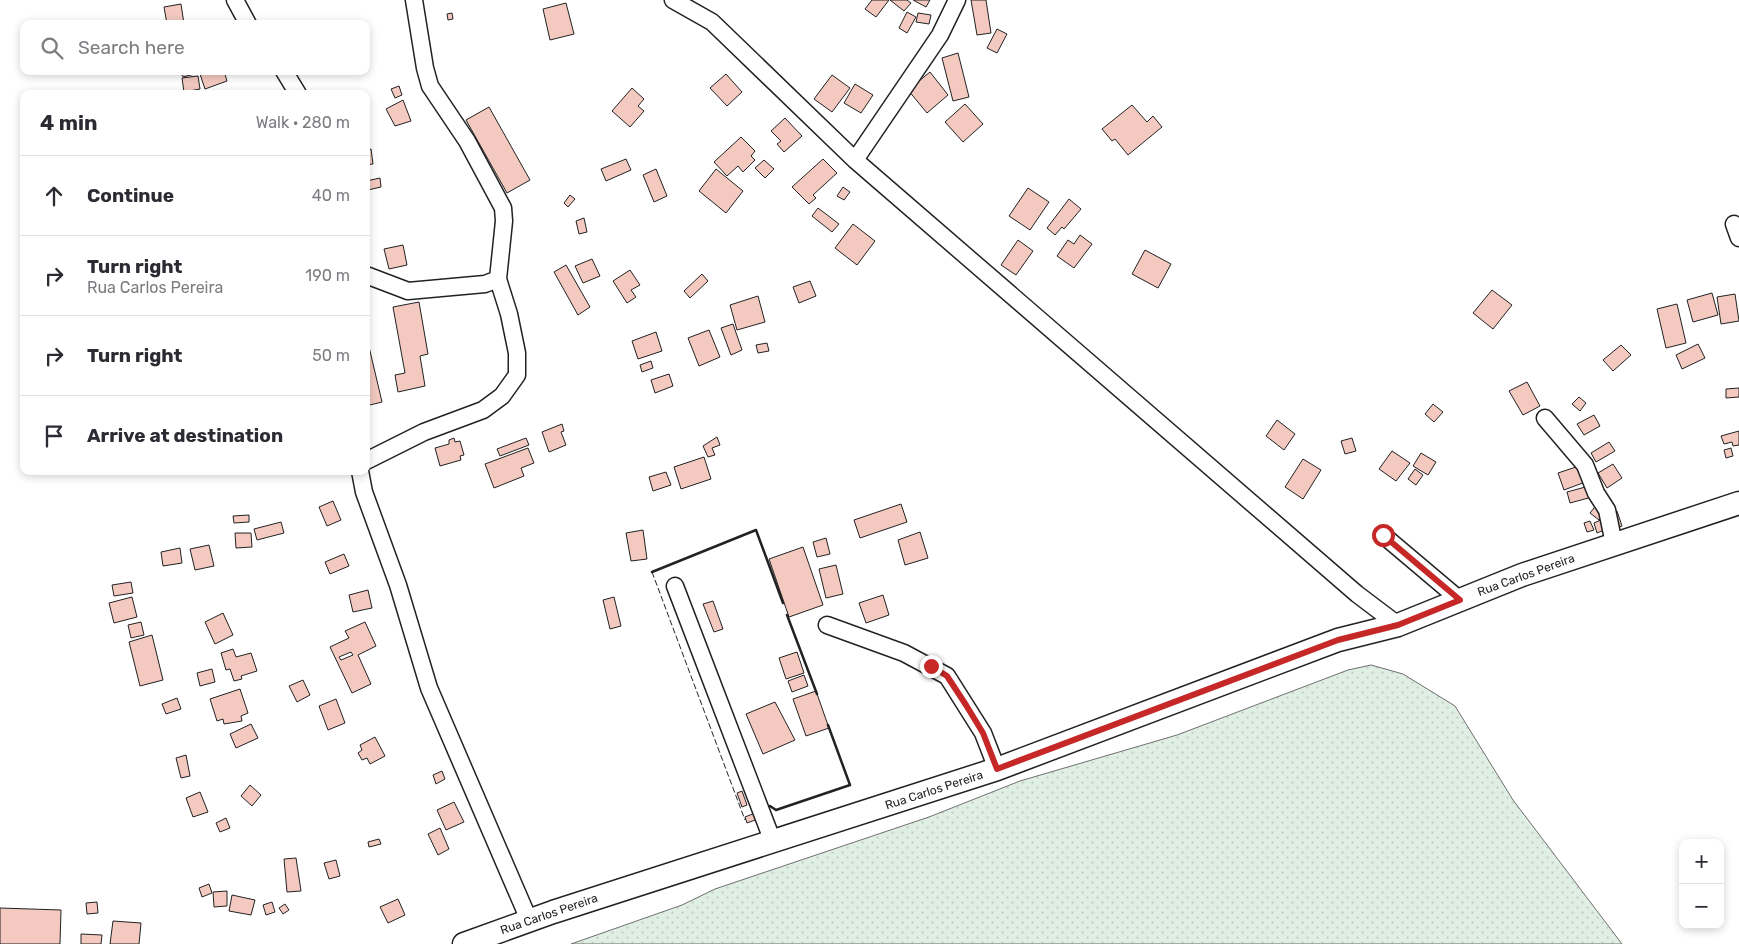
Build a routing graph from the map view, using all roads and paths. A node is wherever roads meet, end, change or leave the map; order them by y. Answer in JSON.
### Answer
{"nodes":[{"id":1,"x":235,"y":0,"type":"edge"},
{"id":2,"x":414,"y":0,"type":"edge"},
{"id":3,"x":673,"y":0,"type":"edge"},
{"id":4,"x":957,"y":0,"type":"edge"},
{"id":5,"x":246,"y":20,"type":"edge"},
{"id":6,"x":286,"y":75,"type":"edge"},
{"id":7,"x":296,"y":90,"type":"edge"},
{"id":8,"x":855,"y":160,"type":"junction"},
{"id":9,"x":370,"y":277,"type":"edge"},
{"id":10,"x":498,"y":279,"type":"junction"},
{"id":11,"x":1545,"y":418,"type":"dead end"},
{"id":12,"x":370,"y":458,"type":"edge"},
{"id":13,"x":361,"y":475,"type":"edge"},
{"id":14,"x":1739,"y":503,"type":"edge"},
{"id":15,"x":1383,"y":535,"type":"dead end"},
{"id":16,"x":1614,"y":544,"type":"junction"},
{"id":17,"x":675,"y":586,"type":"dead end"},
{"id":18,"x":1460,"y":600,"type":"junction"},
{"id":19,"x":827,"y":625,"type":"dead end"},
{"id":20,"x":1398,"y":625,"type":"junction"},
{"id":21,"x":997,"y":769,"type":"junction"},
{"id":22,"x":772,"y":842,"type":"junction"},
{"id":23,"x":529,"y":920,"type":"junction"},
{"id":24,"x":464,"y":944,"type":"edge"}],
"edges":[{"from":1,"to":5,"type":"street"},
{"from":2,"to":10,"type":"street"},
{"from":3,"to":8,"type":"street"},
{"from":4,"to":8,"type":"street"},
{"from":6,"to":7,"type":"street"},
{"from":8,"to":20,"type":"street"},
{"from":9,"to":10,"type":"street"},
{"from":10,"to":12,"type":"street"},
{"from":11,"to":16,"type":"street"},
{"from":13,"to":23,"type":"street"},
{"from":14,"to":16,"type":"main road","name":"Rua Carlos Pereira"},
{"from":15,"to":18,"type":"street"},
{"from":16,"to":18,"type":"main road","name":"Rua Carlos Pereira"},
{"from":17,"to":22,"type":"street"},
{"from":18,"to":20,"type":"main road","name":"Rua Carlos Pereira"},
{"from":19,"to":21,"type":"street"},
{"from":20,"to":21,"type":"main road","name":"Rua Carlos Pereira"},
{"from":21,"to":22,"type":"main road","name":"Rua Carlos Pereira"},
{"from":22,"to":23,"type":"main road","name":"Rua Carlos Pereira"},
{"from":23,"to":24,"type":"main road","name":"Rua Carlos Pereira"}]}
